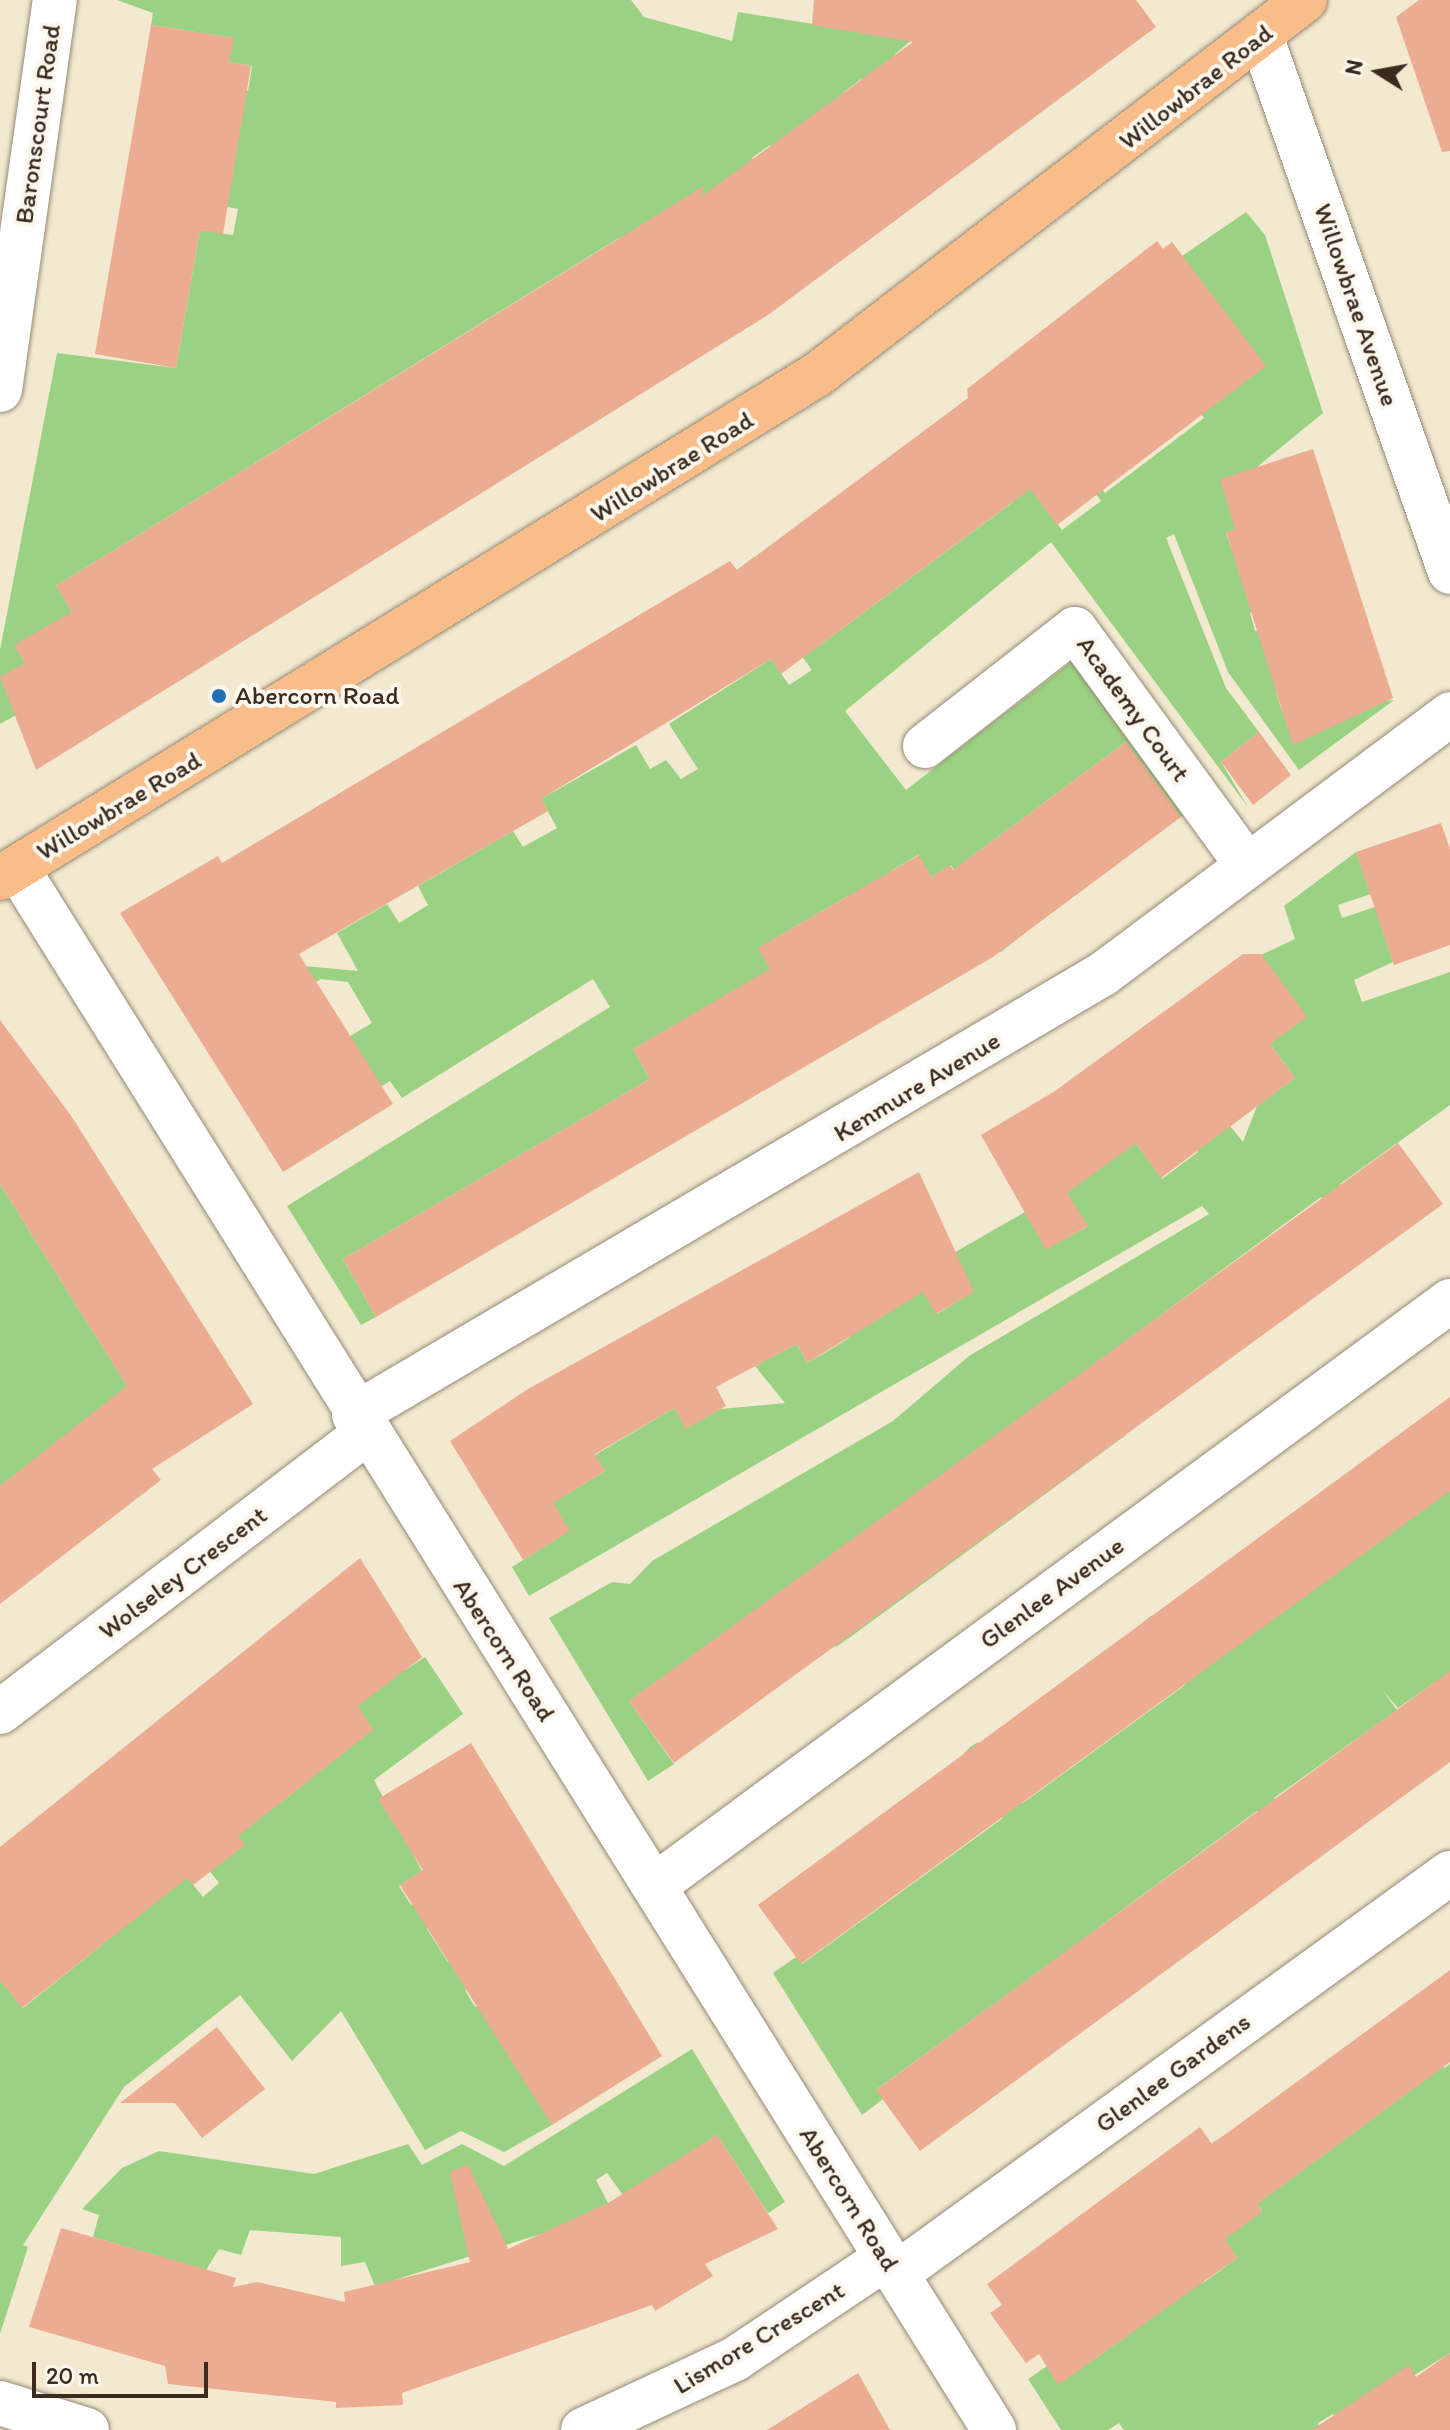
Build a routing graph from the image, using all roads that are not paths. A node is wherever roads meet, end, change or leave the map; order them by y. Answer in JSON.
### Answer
{"nodes":[{"id":1,"x":55,"y":0,"type":"edge"},
{"id":2,"x":1305,"y":0,"type":"edge"},
{"id":3,"x":1262,"y":39,"type":"junction"},
{"id":4,"x":0,"y":390,"type":"edge"},
{"id":5,"x":1450,"y":572,"type":"edge"},
{"id":6,"x":1450,"y":714,"type":"edge"},
{"id":7,"x":925,"y":746,"type":"dead end"},
{"id":8,"x":1247,"y":865,"type":"junction"},
{"id":9,"x":8,"y":873,"type":"edge"},
{"id":10,"x":1450,"y":1301,"type":"edge"},
{"id":11,"x":360,"y":1424,"type":"junction"},
{"id":12,"x":0,"y":1712,"type":"edge"},
{"id":13,"x":1450,"y":1873,"type":"edge"},
{"id":14,"x":654,"y":1886,"type":"junction"},
{"id":15,"x":891,"y":2266,"type":"junction"},
{"id":16,"x":0,"y":2403,"type":"edge"},
{"id":17,"x":87,"y":2430,"type":"edge"},
{"id":18,"x":583,"y":2430,"type":"edge"},
{"id":19,"x":994,"y":2430,"type":"edge"}],
"edges":[{"from":1,"to":4,"type":"street","name":"Baronscourt Road"},
{"from":2,"to":3,"type":"main road","name":"Willowbrae Road"},
{"from":3,"to":5,"type":"street","name":"Willowbrae Avenue"},
{"from":3,"to":9,"type":"main road","name":"Willowbrae Road"},
{"from":6,"to":8,"type":"street","name":"Kenmure Avenue"},
{"from":7,"to":8,"type":"street","name":"Academy Court"},
{"from":8,"to":11,"type":"street","name":"Kenmure Avenue"},
{"from":9,"to":11,"type":"street","name":"Abercorn Road"},
{"from":10,"to":14,"type":"street","name":"Glenlee Avenue"},
{"from":11,"to":12,"type":"street","name":"Wolseley Crescent"},
{"from":11,"to":14,"type":"street","name":"Abercorn Road"},
{"from":13,"to":15,"type":"street","name":"Glenlee Gardens"},
{"from":14,"to":15,"type":"street","name":"Abercorn Road"},
{"from":15,"to":18,"type":"street","name":"Lismore Crescent"},
{"from":15,"to":19,"type":"street","name":"Abercorn Road"},
{"from":16,"to":17,"type":"street"}]}
